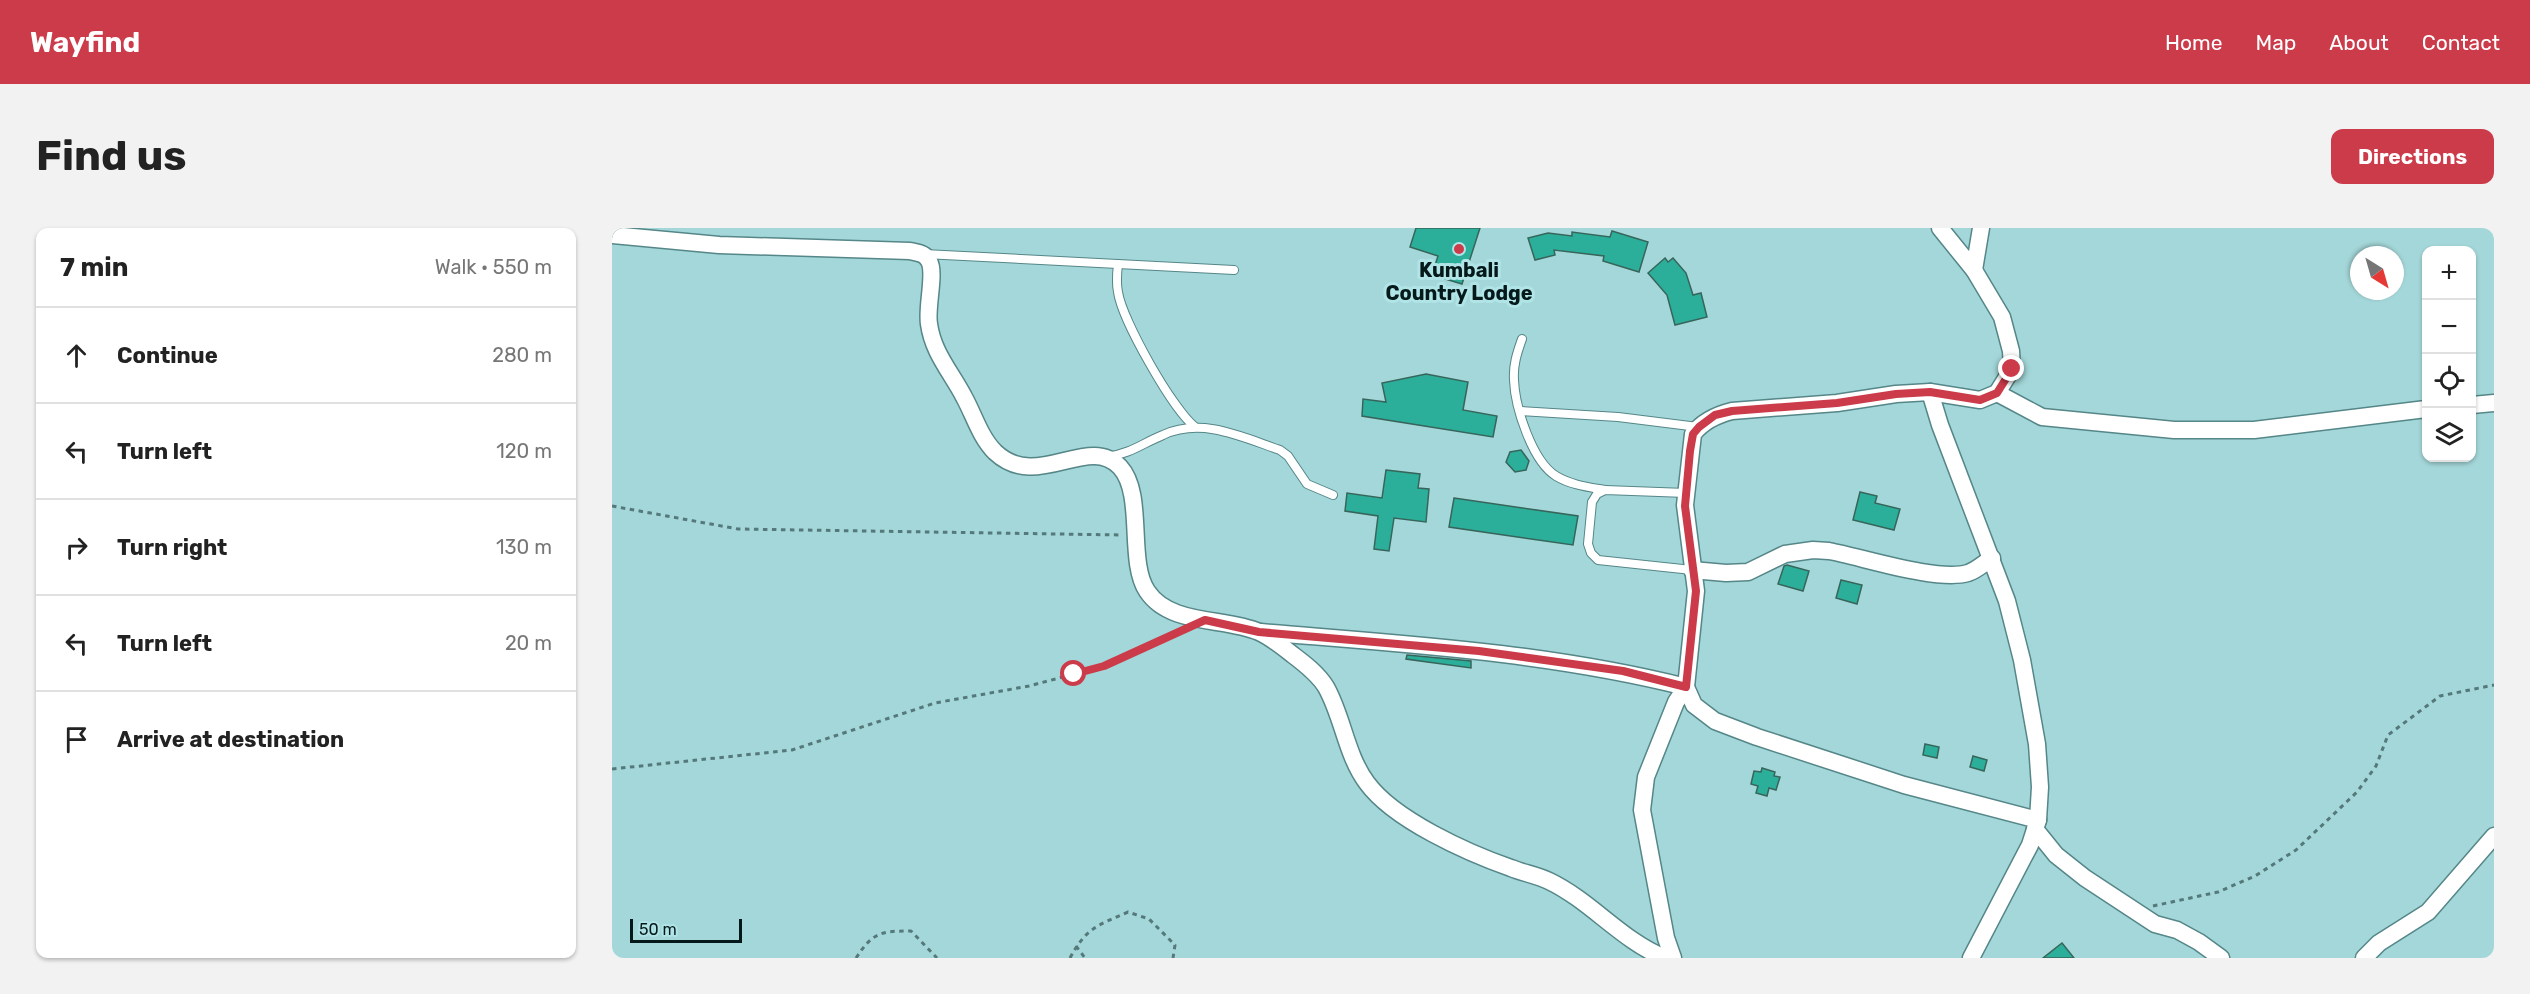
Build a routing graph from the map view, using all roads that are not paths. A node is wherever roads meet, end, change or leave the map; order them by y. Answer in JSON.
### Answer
{"nodes":[{"id":1,"x":1941,"y":228,"type":"edge"},
{"id":2,"x":1981,"y":228,"type":"edge"},
{"id":3,"x":612,"y":235,"type":"edge"},
{"id":4,"x":923,"y":254,"type":"junction"},
{"id":5,"x":1118,"y":264,"type":"junction"},
{"id":6,"x":1234,"y":270,"type":"dead end"},
{"id":7,"x":1974,"y":270,"type":"junction"},
{"id":8,"x":1522,"y":339,"type":"dead end"},
{"id":9,"x":1930,"y":392,"type":"junction"},
{"id":10,"x":1997,"y":393,"type":"junction"},
{"id":11,"x":2494,"y":403,"type":"edge"},
{"id":12,"x":2476,"y":405,"type":"edge"},
{"id":13,"x":2422,"y":410,"type":"edge"},
{"id":14,"x":1520,"y":411,"type":"junction"},
{"id":15,"x":1195,"y":427,"type":"junction"},
{"id":16,"x":1699,"y":427,"type":"junction"},
{"id":17,"x":1107,"y":457,"type":"junction"},
{"id":18,"x":1605,"y":490,"type":"junction"},
{"id":19,"x":1686,"y":493,"type":"junction"},
{"id":20,"x":1333,"y":495,"type":"dead end"},
{"id":21,"x":1992,"y":558,"type":"junction"},
{"id":22,"x":1692,"y":570,"type":"junction"},
{"id":23,"x":1259,"y":632,"type":"junction"},
{"id":24,"x":1686,"y":687,"type":"junction"},
{"id":25,"x":2036,"y":825,"type":"junction"},
{"id":26,"x":2494,"y":836,"type":"edge"},
{"id":27,"x":1665,"y":958,"type":"edge"},
{"id":28,"x":1673,"y":958,"type":"edge"},
{"id":29,"x":1971,"y":958,"type":"edge"},
{"id":30,"x":2221,"y":958,"type":"edge"},
{"id":31,"x":2364,"y":958,"type":"edge"}],
"edges":[{"from":1,"to":7,"type":"street"},
{"from":2,"to":7,"type":"street"},
{"from":3,"to":4,"type":"street"},
{"from":4,"to":5,"type":"lane"},
{"from":4,"to":17,"type":"street"},
{"from":5,"to":6,"type":"lane"},
{"from":5,"to":15,"type":"lane"},
{"from":7,"to":10,"type":"street"},
{"from":8,"to":14,"type":"lane"},
{"from":9,"to":10,"type":"street"},
{"from":9,"to":16,"type":"street"},
{"from":9,"to":21,"type":"street"},
{"from":10,"to":13,"type":"street"},
{"from":11,"to":12,"type":"street"},
{"from":14,"to":16,"type":"lane"},
{"from":14,"to":18,"type":"lane"},
{"from":15,"to":17,"type":"lane"},
{"from":15,"to":20,"type":"lane"},
{"from":16,"to":19,"type":"street"},
{"from":17,"to":23,"type":"street"},
{"from":18,"to":19,"type":"lane"},
{"from":18,"to":22,"type":"lane"},
{"from":19,"to":22,"type":"street"},
{"from":21,"to":22,"type":"street"},
{"from":21,"to":25,"type":"street"},
{"from":22,"to":24,"type":"street"},
{"from":23,"to":24,"type":"street"},
{"from":23,"to":27,"type":"street"},
{"from":24,"to":25,"type":"street"},
{"from":24,"to":28,"type":"street"},
{"from":25,"to":29,"type":"street"},
{"from":25,"to":30,"type":"street"},
{"from":26,"to":31,"type":"street"}]}
